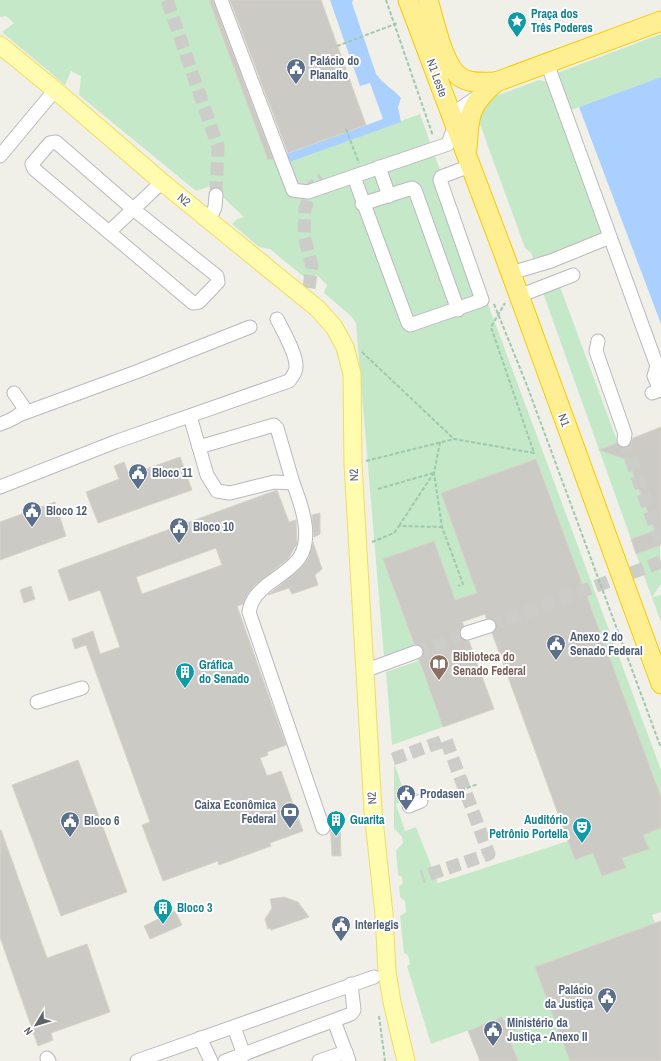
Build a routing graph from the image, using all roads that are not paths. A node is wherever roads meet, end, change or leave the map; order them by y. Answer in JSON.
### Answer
{"nodes":[{"id":1,"x":221,"y":0,"type":"edge"},
{"id":2,"x":408,"y":0,"type":"edge"},
{"id":3,"x":428,"y":0,"type":"edge"},
{"id":4,"x":661,"y":22,"type":"edge"},
{"id":5,"x":0,"y":45,"type":"edge"},
{"id":6,"x":547,"y":63,"type":"junction"},
{"id":7,"x":490,"y":88,"type":"junction"},
{"id":8,"x":55,"y":90,"type":"junction"},
{"id":9,"x":455,"y":126,"type":"junction"},
{"id":10,"x":0,"y":156,"type":"edge"},
{"id":11,"x":469,"y":161,"type":"junction"},
{"id":12,"x":379,"y":168,"type":"junction"},
{"id":13,"x":358,"y":175,"type":"junction"},
{"id":14,"x":323,"y":179,"type":"tunnel mouth"},
{"id":15,"x":162,"y":182,"type":"junction"},
{"id":16,"x":216,"y":195,"type":"tunnel mouth"},
{"id":17,"x":389,"y":196,"type":"junction"},
{"id":18,"x":362,"y":204,"type":"junction"},
{"id":19,"x":133,"y":209,"type":"junction"},
{"id":20,"x":210,"y":221,"type":"junction"},
{"id":21,"x":109,"y":232,"type":"junction"},
{"id":22,"x":610,"y":237,"type":"junction"},
{"id":23,"x":573,"y":275,"type":"dead end"},
{"id":24,"x":515,"y":285,"type":"junction"},
{"id":25,"x":458,"y":310,"type":"junction"},
{"id":26,"x":277,"y":319,"type":"dead end"},
{"id":27,"x":250,"y":327,"type":"dead end"},
{"id":28,"x":598,"y":341,"type":"dead end"},
{"id":29,"x":14,"y":393,"type":"dead end"},
{"id":30,"x":652,"y":393,"type":"dead end"},
{"id":31,"x":19,"y":415,"type":"junction"},
{"id":32,"x":190,"y":416,"type":"junction"},
{"id":33,"x":0,"y":424,"type":"edge"},
{"id":34,"x":624,"y":440,"type":"tunnel mouth"},
{"id":35,"x":199,"y":447,"type":"junction"},
{"id":36,"x":292,"y":483,"type":"junction"},
{"id":37,"x":0,"y":487,"type":"edge"},
{"id":38,"x":489,"y":626,"type":"tunnel mouth"},
{"id":39,"x":467,"y":634,"type":"tunnel mouth"},
{"id":40,"x":416,"y":652,"type":"tunnel mouth"},
{"id":41,"x":364,"y":671,"type":"junction"},
{"id":42,"x":661,"y":684,"type":"edge"},
{"id":43,"x":82,"y":688,"type":"dead end"},
{"id":44,"x":38,"y":702,"type":"dead end"},
{"id":45,"x":323,"y":828,"type":"dead end"},
{"id":46,"x":374,"y":977,"type":"dead end"},
{"id":47,"x":351,"y":984,"type":"junction"},
{"id":48,"x":334,"y":1021,"type":"junction"},
{"id":49,"x":234,"y":1027,"type":"junction"},
{"id":50,"x":200,"y":1038,"type":"junction"},
{"id":51,"x":252,"y":1055,"type":"edge"},
{"id":52,"x":348,"y":1056,"type":"edge"},
{"id":53,"x":137,"y":1061,"type":"edge"},
{"id":54,"x":210,"y":1061,"type":"edge"},
{"id":55,"x":225,"y":1061,"type":"edge"},
{"id":56,"x":319,"y":1061,"type":"edge"},
{"id":57,"x":406,"y":1061,"type":"edge"}],
"edges":[{"from":1,"to":13,"type":"lane"},
{"from":2,"to":9,"type":"highway","name":"N1 Leste"},
{"from":3,"to":7,"type":"highway","name":"N1 Leste"},
{"from":4,"to":6,"type":"highway"},
{"from":5,"to":8,"type":"main road","name":"N2"},
{"from":6,"to":7,"type":"highway"},
{"from":6,"to":22,"type":"lane"},
{"from":7,"to":9,"type":"lane"},
{"from":7,"to":11,"type":"highway"},
{"from":8,"to":10,"type":"lane"},
{"from":8,"to":15,"type":"main road","name":"N2"},
{"from":9,"to":11,"type":"highway","name":"N1 Leste"},
{"from":9,"to":12,"type":"lane"},
{"from":11,"to":24,"type":"highway","name":"N1"},
{"from":11,"to":25,"type":"lane"},
{"from":12,"to":13,"type":"lane"},
{"from":12,"to":17,"type":"lane"},
{"from":13,"to":14,"type":"lane"},
{"from":13,"to":18,"type":"lane"},
{"from":15,"to":19,"type":"lane"},
{"from":15,"to":20,"type":"main road","name":"N2"},
{"from":16,"to":20,"type":"lane"},
{"from":17,"to":18,"type":"lane"},
{"from":17,"to":25,"type":"lane"},
{"from":18,"to":25,"type":"lane"},
{"from":19,"to":21,"type":"lane"},
{"from":19,"to":21,"type":"lane"},
{"from":19,"to":21,"type":"lane"},
{"from":20,"to":41,"type":"main road","name":"N2"},
{"from":22,"to":24,"type":"lane"},
{"from":22,"to":30,"type":"lane"},
{"from":23,"to":24,"type":"lane"},
{"from":24,"to":42,"type":"highway","name":"N1"},
{"from":26,"to":32,"type":"lane"},
{"from":27,"to":31,"type":"lane"},
{"from":28,"to":34,"type":"lane"},
{"from":29,"to":31,"type":"lane"},
{"from":31,"to":33,"type":"lane"},
{"from":32,"to":35,"type":"lane"},
{"from":32,"to":37,"type":"lane"},
{"from":35,"to":36,"type":"lane"},
{"from":35,"to":36,"type":"lane"},
{"from":36,"to":45,"type":"lane"},
{"from":38,"to":39,"type":"lane"},
{"from":40,"to":41,"type":"lane"},
{"from":41,"to":57,"type":"main road","name":"N2"},
{"from":43,"to":44,"type":"lane"},
{"from":46,"to":47,"type":"lane"},
{"from":47,"to":48,"type":"lane"},
{"from":47,"to":49,"type":"lane"},
{"from":48,"to":51,"type":"lane"},
{"from":48,"to":52,"type":"lane"},
{"from":49,"to":50,"type":"lane"},
{"from":49,"to":51,"type":"lane"},
{"from":50,"to":53,"type":"lane"},
{"from":50,"to":54,"type":"lane"},
{"from":51,"to":55,"type":"lane"},
{"from":52,"to":56,"type":"lane"}]}
